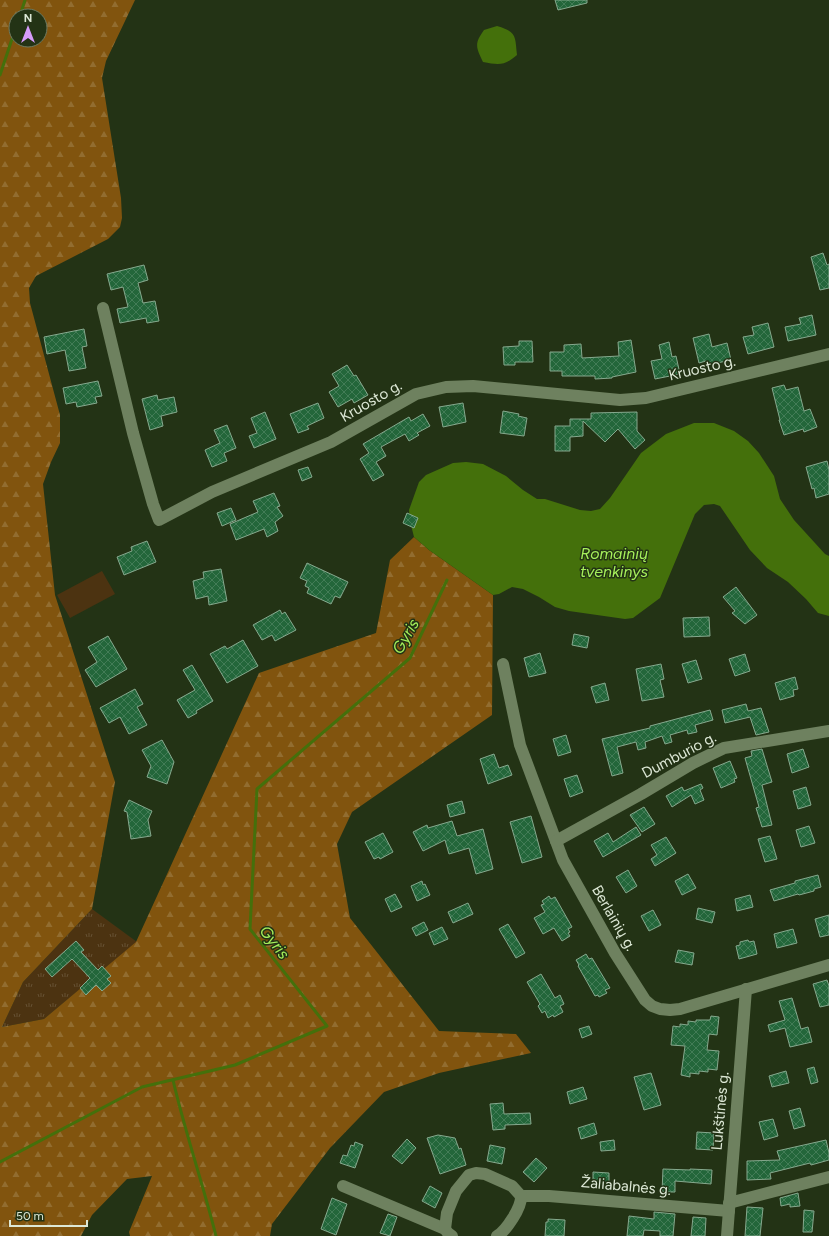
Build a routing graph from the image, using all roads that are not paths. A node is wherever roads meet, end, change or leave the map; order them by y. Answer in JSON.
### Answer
{"nodes":[{"id":1,"x":103,"y":308,"type":"dead end"},
{"id":2,"x":829,"y":354,"type":"edge"},
{"id":3,"x":503,"y":664,"type":"dead end"},
{"id":4,"x":829,"y":731,"type":"edge"},
{"id":5,"x":556,"y":841,"type":"junction"},
{"id":6,"x":829,"y":965,"type":"edge"},
{"id":7,"x":746,"y":989,"type":"junction"},
{"id":8,"x":829,"y":1177,"type":"edge"},
{"id":9,"x":343,"y":1186,"type":"dead end"},
{"id":10,"x":522,"y":1196,"type":"junction"},
{"id":11,"x":729,"y":1207,"type":"junction"},
{"id":12,"x":448,"y":1232,"type":"edge"},
{"id":13,"x":497,"y":1236,"type":"edge"},
{"id":14,"x":727,"y":1236,"type":"edge"}],
"edges":[{"from":1,"to":2,"type":"street","name":"Kruosto g."},
{"from":3,"to":5,"type":"street","name":"Berlainių g."},
{"from":4,"to":5,"type":"street","name":"Dumburio g."},
{"from":5,"to":7,"type":"street","name":"Berlainių g."},
{"from":6,"to":7,"type":"street","name":"Berlainių g."},
{"from":7,"to":11,"type":"street","name":"Lukštinės g."},
{"from":8,"to":11,"type":"street","name":"Žaliabalnės g."},
{"from":9,"to":12,"type":"street"},
{"from":10,"to":11,"type":"street","name":"Žaliabalnės g."},
{"from":10,"to":12,"type":"street"},
{"from":10,"to":13,"type":"street"},
{"from":11,"to":14,"type":"street","name":"Lukštinės g."}]}
